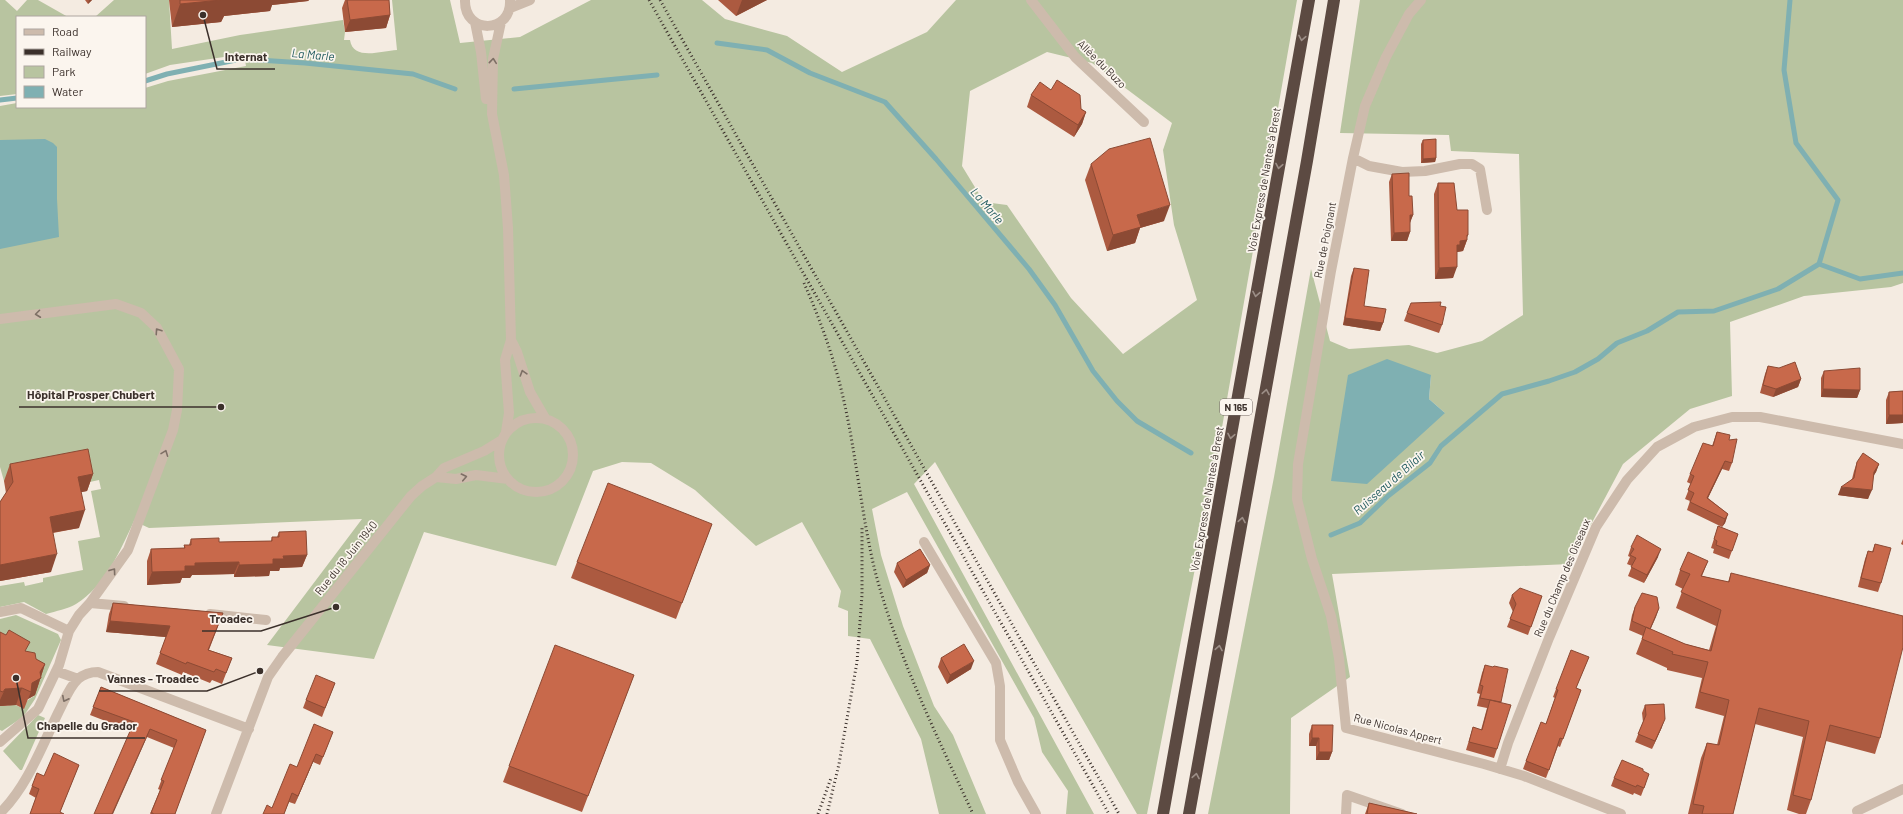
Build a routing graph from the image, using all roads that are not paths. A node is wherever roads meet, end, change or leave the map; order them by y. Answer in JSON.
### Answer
{"nodes":[{"id":1,"x":465,"y":0,"type":"edge"},
{"id":2,"x":530,"y":0,"type":"edge"},
{"id":3,"x":1031,"y":0,"type":"edge"},
{"id":4,"x":1309,"y":0,"type":"edge"},
{"id":5,"x":1334,"y":0,"type":"edge"},
{"id":6,"x":1421,"y":0,"type":"edge"},
{"id":7,"x":510,"y":4,"type":"edge"},
{"id":8,"x":475,"y":22,"type":"junction"},
{"id":9,"x":501,"y":22,"type":"junction"},
{"id":10,"x":492,"y":114,"type":"junction"},
{"id":11,"x":1144,"y":122,"type":"dead end"},
{"id":12,"x":1353,"y":158,"type":"junction"},
{"id":13,"x":1487,"y":210,"type":"dead end"},
{"id":14,"x":0,"y":319,"type":"edge"},
{"id":15,"x":511,"y":340,"type":"junction"},
{"id":16,"x":545,"y":418,"type":"junction"},
{"id":17,"x":504,"y":436,"type":"junction"},
{"id":18,"x":1903,"y":444,"type":"edge"},
{"id":19,"x":436,"y":477,"type":"junction"},
{"id":20,"x":508,"y":479,"type":"junction"},
{"id":21,"x":1297,"y":499,"type":"joint"},
{"id":22,"x":924,"y":542,"type":"dead end"},
{"id":23,"x":90,"y":603,"type":"junction"},
{"id":24,"x":136,"y":607,"type":"edge"},
{"id":25,"x":0,"y":612,"type":"edge"},
{"id":26,"x":198,"y":613,"type":"edge"},
{"id":27,"x":266,"y":620,"type":"dead end"},
{"id":28,"x":69,"y":631,"type":"junction"},
{"id":29,"x":56,"y":671,"type":"junction"},
{"id":30,"x":78,"y":679,"type":"junction"},
{"id":31,"x":249,"y":729,"type":"junction"},
{"id":32,"x":0,"y":742,"type":"edge"},
{"id":33,"x":1500,"y":769,"type":"junction"},
{"id":34,"x":1903,"y":789,"type":"edge"},
{"id":35,"x":1857,"y":811,"type":"dead end"},
{"id":36,"x":0,"y":813,"type":"edge"},
{"id":37,"x":216,"y":814,"type":"edge"},
{"id":38,"x":1036,"y":814,"type":"edge"},
{"id":39,"x":1163,"y":814,"type":"edge"},
{"id":40,"x":1189,"y":814,"type":"edge"},
{"id":41,"x":1346,"y":814,"type":"edge"},
{"id":42,"x":1402,"y":814,"type":"edge"},
{"id":43,"x":1621,"y":814,"type":"edge"}],
"edges":[{"from":1,"to":8,"type":"street"},
{"from":2,"to":7,"type":"street"},
{"from":3,"to":11,"type":"street","name":"Allée du Buzo"},
{"from":4,"to":39,"type":"highway","name":"Voie Express de Nantes à Brest","number":"N 165","one_way":true},
{"from":40,"to":5,"type":"highway","number":"N 165","one_way":true},
{"from":6,"to":12,"type":"street","name":"Rue de Poignant"},
{"from":7,"to":9,"type":"street"},
{"from":8,"to":9,"type":"street"},
{"from":8,"to":10,"type":"street"},
{"from":10,"to":9,"type":"street","one_way":true},
{"from":10,"to":15,"type":"street"},
{"from":12,"to":13,"type":"street"},
{"from":12,"to":21,"type":"street","name":"Rue de Poignant"},
{"from":23,"to":14,"type":"street","one_way":true},
{"from":16,"to":15,"type":"street","one_way":true},
{"from":15,"to":17,"type":"street"},
{"from":16,"to":17,"type":"street"},
{"from":16,"to":20,"type":"street"},
{"from":17,"to":19,"type":"street","name":"Rue du 18 Juin 1940"},
{"from":17,"to":20,"type":"street"},
{"from":18,"to":33,"type":"street","name":"Rue du Champ des Oiseaux"},
{"from":19,"to":20,"type":"street","one_way":true},
{"from":19,"to":31,"type":"street","name":"Rue du 18 Juin 1940"},
{"from":21,"to":33,"type":"street","name":"Rue Nicolas Appert"},
{"from":22,"to":38,"type":"street"},
{"from":23,"to":24,"type":"street"},
{"from":23,"to":28,"type":"street"},
{"from":25,"to":28,"type":"street"},
{"from":26,"to":27,"type":"street"},
{"from":28,"to":29,"type":"street"},
{"from":29,"to":30,"type":"street"},
{"from":29,"to":32,"type":"street"},
{"from":30,"to":31,"type":"street"},
{"from":30,"to":36,"type":"street","one_way":true},
{"from":31,"to":37,"type":"street","name":"Rue du 18 Juin 1940"},
{"from":33,"to":43,"type":"street","name":"Rue Nicolas Appert"},
{"from":34,"to":35,"type":"street"},
{"from":41,"to":42,"type":"street"}]}
